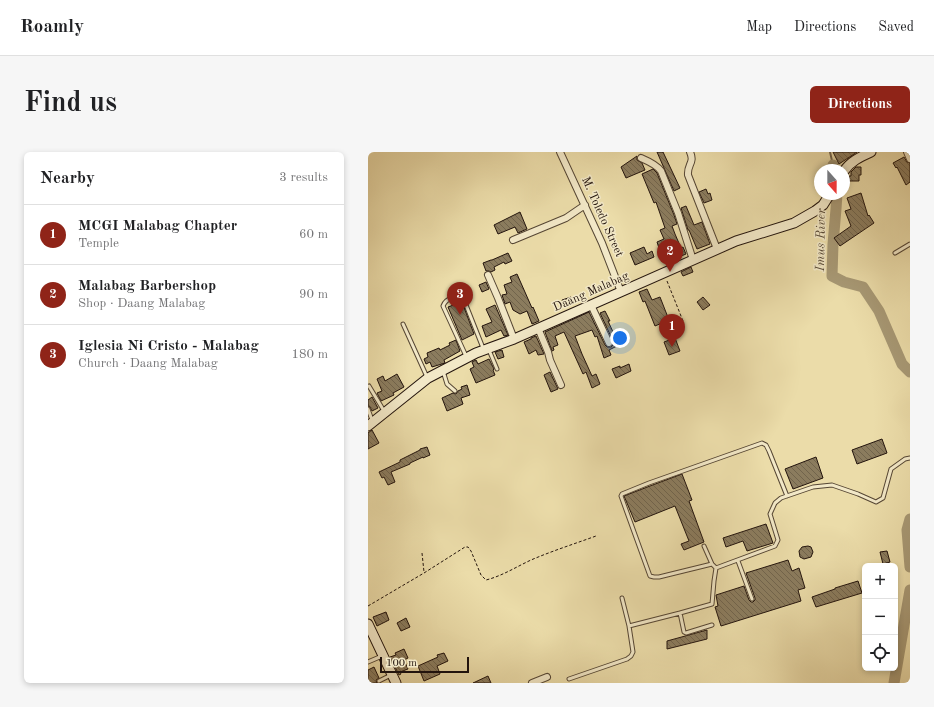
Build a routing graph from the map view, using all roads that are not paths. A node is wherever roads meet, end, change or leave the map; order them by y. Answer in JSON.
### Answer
{"nodes":[{"id":1,"x":560,"y":152,"type":"edge"},
{"id":2,"x":690,"y":152,"type":"edge"},
{"id":3,"x":871,"y":152,"type":"edge"},
{"id":4,"x":906,"y":152,"type":"edge"},
{"id":5,"x":641,"y":158,"type":"dead end"},
{"id":6,"x":910,"y":159,"type":"edge"},
{"id":7,"x":849,"y":164,"type":"edge"},
{"id":8,"x":826,"y":200,"type":"edge"},
{"id":9,"x":585,"y":205,"type":"junction"},
{"id":10,"x":514,"y":240,"type":"dead end"},
{"id":11,"x":910,"y":244,"type":"edge"},
{"id":12,"x":717,"y":249,"type":"junction"},
{"id":13,"x":895,"y":253,"type":"dead end"},
{"id":14,"x":693,"y":260,"type":"junction"},
{"id":15,"x":488,"y":275,"type":"dead end"},
{"id":16,"x":621,"y":292,"type":"junction"},
{"id":17,"x":591,"y":305,"type":"junction"},
{"id":18,"x":404,"y":324,"type":"dead end"},
{"id":19,"x":538,"y":328,"type":"junction"},
{"id":20,"x":514,"y":339,"type":"junction"},
{"id":21,"x":609,"y":343,"type":"dead end"},
{"id":22,"x":486,"y":349,"type":"junction"},
{"id":23,"x":466,"y":358,"type":"junction"},
{"id":24,"x":497,"y":369,"type":"dead end"},
{"id":25,"x":443,"y":370,"type":"junction"},
{"id":26,"x":428,"y":378,"type":"junction"},
{"id":27,"x":561,"y":385,"type":"dead end"},
{"id":28,"x":368,"y":386,"type":"edge"},
{"id":29,"x":455,"y":391,"type":"dead end"},
{"id":30,"x":368,"y":408,"type":"edge"},
{"id":31,"x":384,"y":413,"type":"junction"},
{"id":32,"x":370,"y":424,"type":"edge"},
{"id":33,"x":910,"y":458,"type":"edge"},
{"id":34,"x":787,"y":496,"type":"junction"},
{"id":35,"x":704,"y":546,"type":"dead end"},
{"id":36,"x":738,"y":560,"type":"junction"},
{"id":37,"x":712,"y":564,"type":"junction"},
{"id":38,"x":716,"y":568,"type":"junction"},
{"id":39,"x":622,"y":598,"type":"dead end"},
{"id":40,"x":752,"y":599,"type":"dead end"},
{"id":41,"x":680,"y":613,"type":"junction"},
{"id":42,"x":368,"y":624,"type":"edge"},
{"id":43,"x":712,"y":625,"type":"dead end"},
{"id":44,"x":629,"y":626,"type":"junction"},
{"id":45,"x":383,"y":656,"type":"junction"},
{"id":46,"x":368,"y":662,"type":"edge"},
{"id":47,"x":392,"y":674,"type":"junction"},
{"id":48,"x":547,"y":676,"type":"dead end"},
{"id":49,"x":569,"y":679,"type":"dead end"},
{"id":50,"x":379,"y":681,"type":"dead end"},
{"id":51,"x":396,"y":683,"type":"edge"},
{"id":52,"x":532,"y":683,"type":"edge"}],
"edges":[{"from":1,"to":9,"type":"street","name":"M. Toledo Street"},
{"from":2,"to":12,"type":"street"},
{"from":3,"to":7,"type":"street"},
{"from":4,"to":6,"type":"street"},
{"from":5,"to":14,"type":"street"},
{"from":8,"to":12,"type":"street","name":"Daang Malabag"},
{"from":9,"to":10,"type":"street"},
{"from":9,"to":16,"type":"street","name":"M. Toledo Street"},
{"from":11,"to":13,"type":"lane"},
{"from":12,"to":14,"type":"street","name":"Daang Malabag"},
{"from":14,"to":16,"type":"street","name":"Daang Malabag"},
{"from":15,"to":20,"type":"street"},
{"from":16,"to":17,"type":"street","name":"Daang Malabag"},
{"from":17,"to":19,"type":"street","name":"Daang Malabag"},
{"from":17,"to":21,"type":"street"},
{"from":18,"to":26,"type":"lane"},
{"from":19,"to":20,"type":"street","name":"Daang Malabag"},
{"from":19,"to":27,"type":"street"},
{"from":20,"to":22,"type":"street","name":"Daang Malabag"},
{"from":22,"to":23,"type":"street","name":"Daang Malabag"},
{"from":22,"to":23,"type":"lane"},
{"from":22,"to":24,"type":"lane"},
{"from":23,"to":25,"type":"street","name":"Daang Malabag"},
{"from":25,"to":26,"type":"street","name":"Daang Malabag"},
{"from":25,"to":29,"type":"lane"},
{"from":26,"to":31,"type":"street","name":"Daang Malabag"},
{"from":28,"to":31,"type":"lane"},
{"from":30,"to":32,"type":"lane"},
{"from":31,"to":32,"type":"street","name":"Daang Malabag"},
{"from":33,"to":34,"type":"lane"},
{"from":34,"to":36,"type":"lane"},
{"from":34,"to":37,"type":"lane"},
{"from":35,"to":37,"type":"lane"},
{"from":36,"to":38,"type":"lane"},
{"from":36,"to":40,"type":"lane"},
{"from":37,"to":38,"type":"lane"},
{"from":38,"to":41,"type":"lane"},
{"from":39,"to":44,"type":"lane"},
{"from":41,"to":43,"type":"lane"},
{"from":41,"to":44,"type":"lane"},
{"from":42,"to":45,"type":"street"},
{"from":44,"to":49,"type":"lane"},
{"from":45,"to":46,"type":"lane"},
{"from":45,"to":47,"type":"street"},
{"from":47,"to":50,"type":"lane"},
{"from":47,"to":51,"type":"street"},
{"from":48,"to":52,"type":"street"}]}
